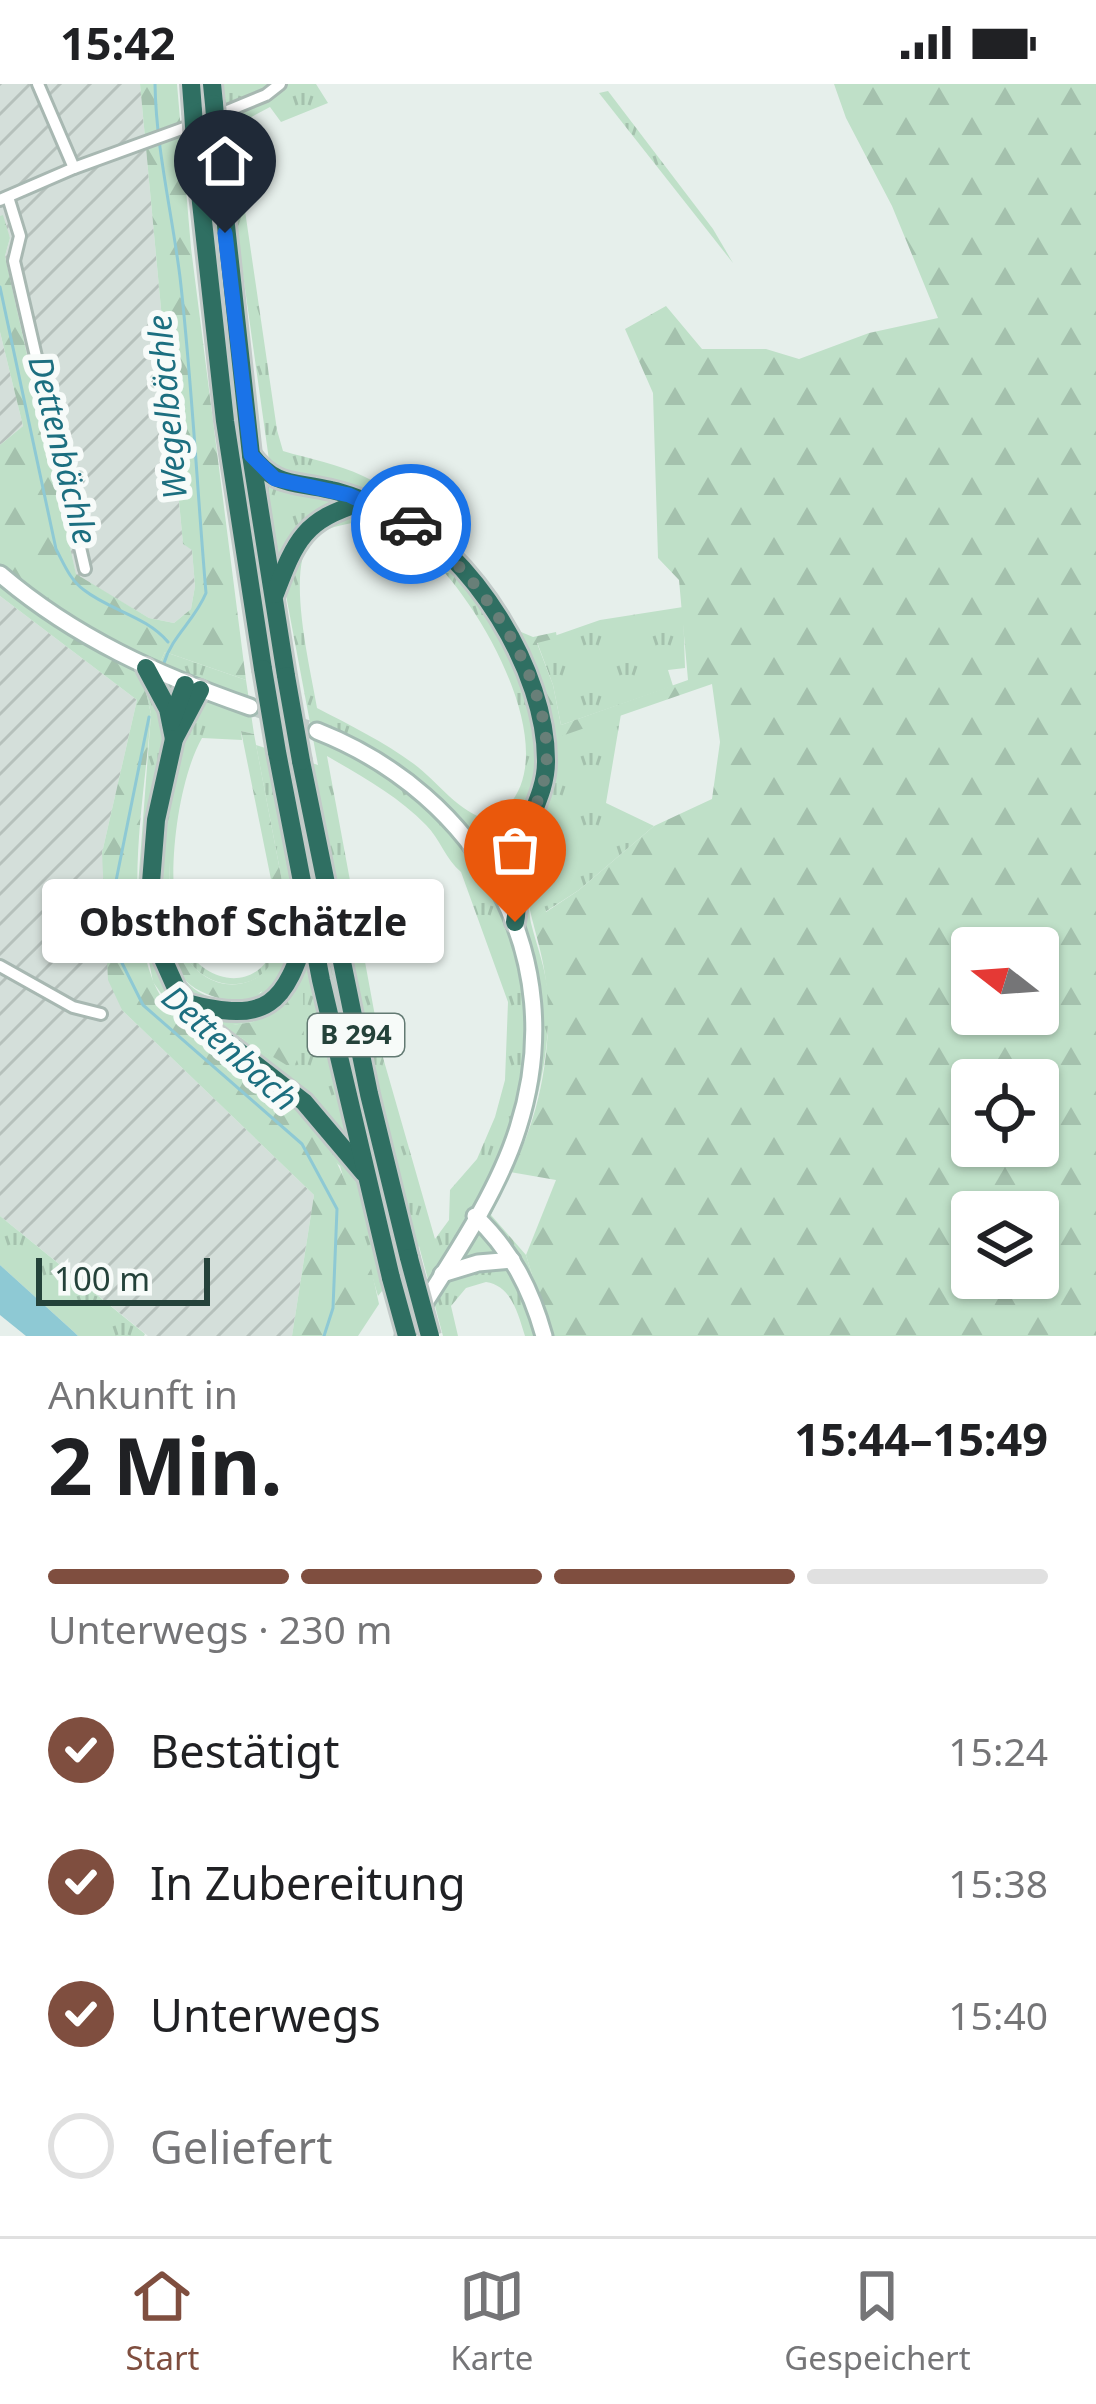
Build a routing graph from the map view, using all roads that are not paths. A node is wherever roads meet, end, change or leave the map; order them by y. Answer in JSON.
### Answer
{"nodes":[{"id":1,"x":38,"y":84,"type":"edge"},
{"id":2,"x":191,"y":84,"type":"edge"},
{"id":3,"x":280,"y":84,"type":"edge"},
{"id":4,"x":213,"y":94,"type":"edge"},
{"id":5,"x":74,"y":168,"type":"junction"},
{"id":6,"x":4,"y":199,"type":"edge"},
{"id":7,"x":251,"y":455,"type":"junction"},
{"id":8,"x":363,"y":502,"type":"junction"},
{"id":9,"x":85,"y":569,"type":"dead end"},
{"id":10,"x":0,"y":574,"type":"edge"},
{"id":11,"x":273,"y":598,"type":"junction"},
{"id":12,"x":146,"y":668,"type":"junction"},
{"id":13,"x":193,"y":687,"type":"junction"},
{"id":14,"x":250,"y":707,"type":"tunnel mouth"},
{"id":15,"x":172,"y":731,"type":"junction"},
{"id":16,"x":317,"y":731,"type":"tunnel mouth"},
{"id":17,"x":528,"y":820,"type":"junction"},
{"id":18,"x":521,"y":843,"type":"junction"},
{"id":19,"x":474,"y":848,"type":"junction"},
{"id":20,"x":487,"y":866,"type":"junction"},
{"id":21,"x":515,"y":922,"type":"junction"},
{"id":22,"x":310,"y":924,"type":"junction"},
{"id":23,"x":0,"y":966,"type":"edge"},
{"id":24,"x":186,"y":1003,"type":"junction"},
{"id":25,"x":101,"y":1014,"type":"dead end"},
{"id":26,"x":364,"y":1173,"type":"junction"},
{"id":27,"x":471,"y":1223,"type":"junction"},
{"id":28,"x":509,"y":1255,"type":"junction"},
{"id":29,"x":442,"y":1274,"type":"junction"},
{"id":30,"x":406,"y":1336,"type":"edge"},
{"id":31,"x":430,"y":1336,"type":"edge"},
{"id":32,"x":544,"y":1336,"type":"edge"}],
"edges":[{"from":1,"to":5,"type":"street"},
{"from":2,"to":22,"type":"highway","number":"B 294","bridge":true},
{"from":3,"to":5,"type":"street"},
{"from":4,"to":7,"type":"highway","number":"B 294","bridge":true},
{"from":5,"to":6,"type":"street"},
{"from":6,"to":9,"type":"street"},
{"from":7,"to":8,"type":"highway"},
{"from":7,"to":11,"type":"highway","number":"B 294"},
{"from":8,"to":11,"type":"highway"},
{"from":8,"to":17,"type":"highway"},
{"from":10,"to":12,"type":"main road"},
{"from":11,"to":31,"type":"highway","number":"B 294","bridge":true},
{"from":12,"to":13,"type":"main road"},
{"from":12,"to":15,"type":"highway"},
{"from":13,"to":14,"type":"main road"},
{"from":13,"to":15,"type":"highway"},
{"from":15,"to":24,"type":"highway"},
{"from":16,"to":19,"type":"main road"},
{"from":17,"to":18,"type":"highway"},
{"from":17,"to":19,"type":"highway"},
{"from":18,"to":20,"type":"highway"},
{"from":18,"to":21,"type":"highway"},
{"from":19,"to":20,"type":"main road"},
{"from":20,"to":21,"type":"main road"},
{"from":21,"to":27,"type":"main road"},
{"from":22,"to":24,"type":"highway"},
{"from":22,"to":26,"type":"highway","number":"B 294"},
{"from":23,"to":25,"type":"street"},
{"from":24,"to":26,"type":"highway"},
{"from":26,"to":30,"type":"highway","number":"B 294","bridge":true},
{"from":27,"to":28,"type":"main road"},
{"from":27,"to":29,"type":"main road"},
{"from":28,"to":29,"type":"main road"},
{"from":28,"to":32,"type":"main road"},
{"from":29,"to":30,"type":"main road"}]}
